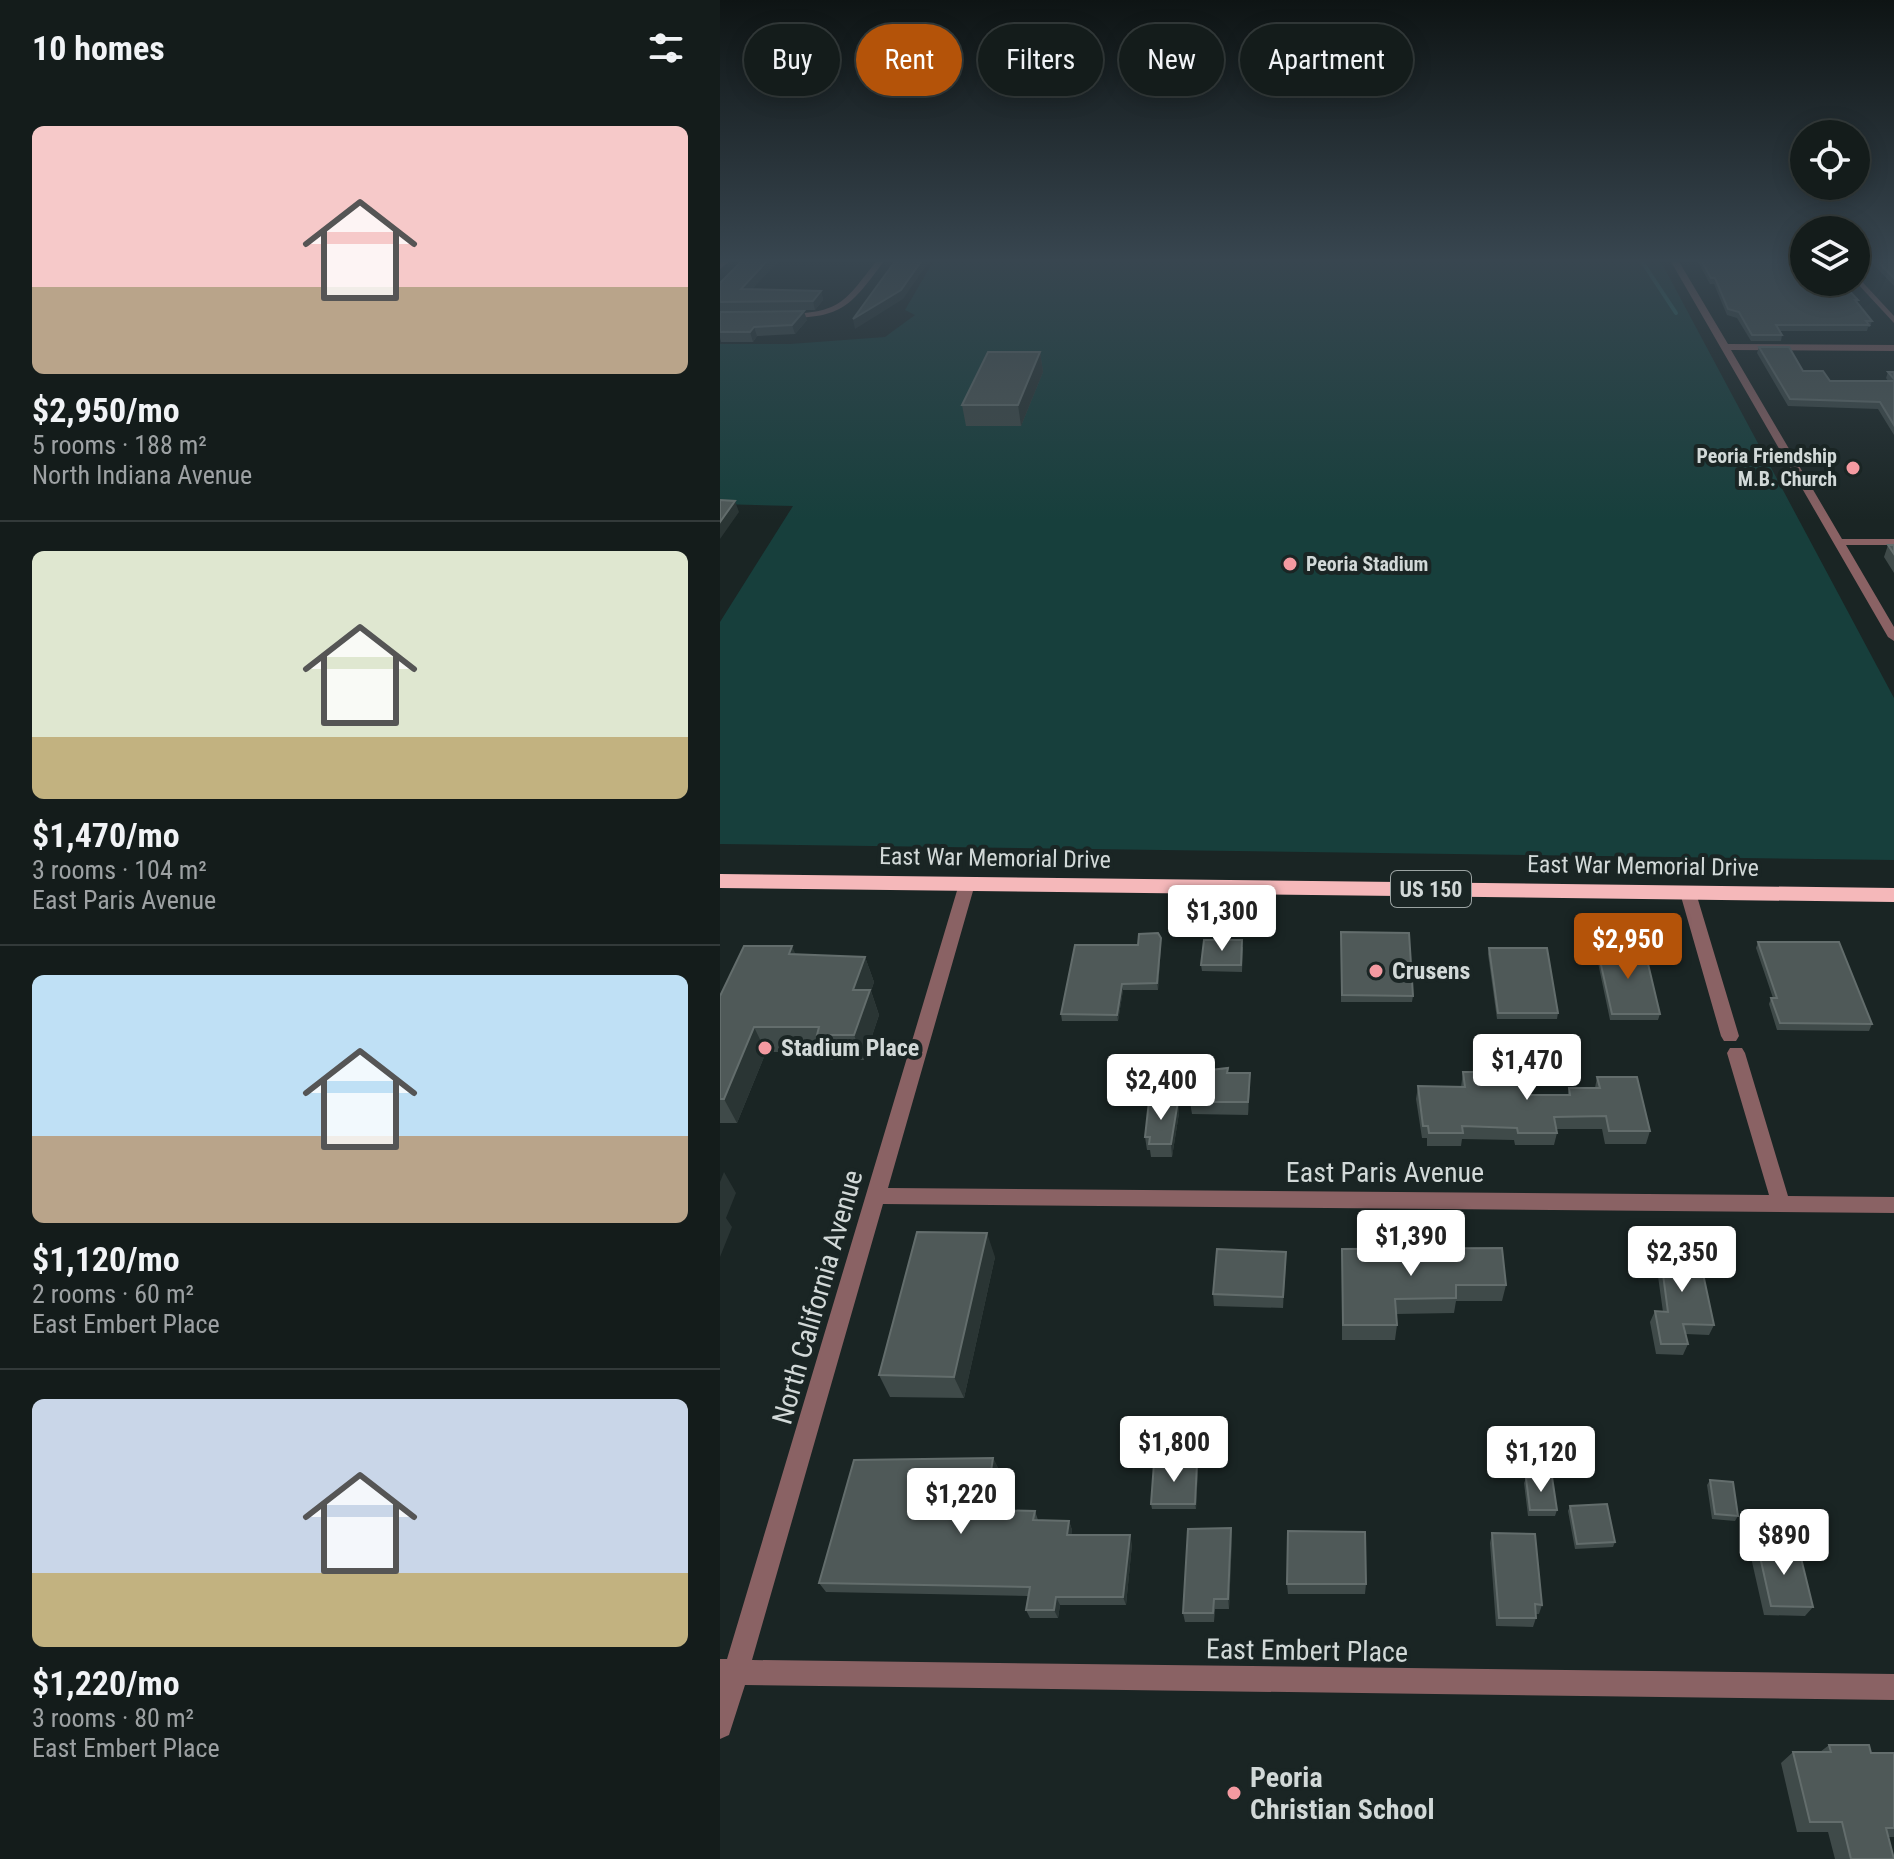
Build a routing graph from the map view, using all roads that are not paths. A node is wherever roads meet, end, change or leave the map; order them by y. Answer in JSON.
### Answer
{"nodes":[{"id":1,"x":1725,"y":347,"type":"joint"},
{"id":2,"x":1894,"y":348,"type":"edge"},
{"id":3,"x":1839,"y":542,"type":"junction"},
{"id":4,"x":1894,"y":542,"type":"edge"},
{"id":5,"x":1894,"y":637,"type":"edge"},
{"id":6,"x":720,"y":881,"type":"edge"},
{"id":7,"x":967,"y":884,"type":"junction"},
{"id":8,"x":1688,"y":893,"type":"junction"},
{"id":9,"x":1894,"y":895,"type":"edge"},
{"id":10,"x":876,"y":1196,"type":"junction"},
{"id":11,"x":1781,"y":1203,"type":"junction"},
{"id":12,"x":1894,"y":1205,"type":"edge"},
{"id":13,"x":728,"y":1672,"type":"edge"},
{"id":14,"x":1894,"y":1687,"type":"edge"},
{"id":15,"x":720,"y":1726,"type":"edge"}],
"edges":[{"from":1,"to":2,"type":"street"},
{"from":1,"to":3,"type":"street"},
{"from":3,"to":4,"type":"street"},
{"from":3,"to":5,"type":"street"},
{"from":6,"to":7,"type":"highway","name":"East War Memorial Drive","number":"US 150"},
{"from":7,"to":8,"type":"highway","name":"East War Memorial Drive","number":"US 150"},
{"from":7,"to":10,"type":"street","name":"North California Avenue"},
{"from":8,"to":9,"type":"highway","name":"East War Memorial Drive","number":"US 150"},
{"from":8,"to":11,"type":"street"},
{"from":10,"to":11,"type":"street","name":"East Paris Avenue"},
{"from":10,"to":13,"type":"street","name":"North California Avenue"},
{"from":11,"to":12,"type":"street","name":"East Paris Avenue"},
{"from":13,"to":14,"type":"street","name":"East Embert Place"},
{"from":13,"to":15,"type":"street","name":"North California Avenue"}]}
